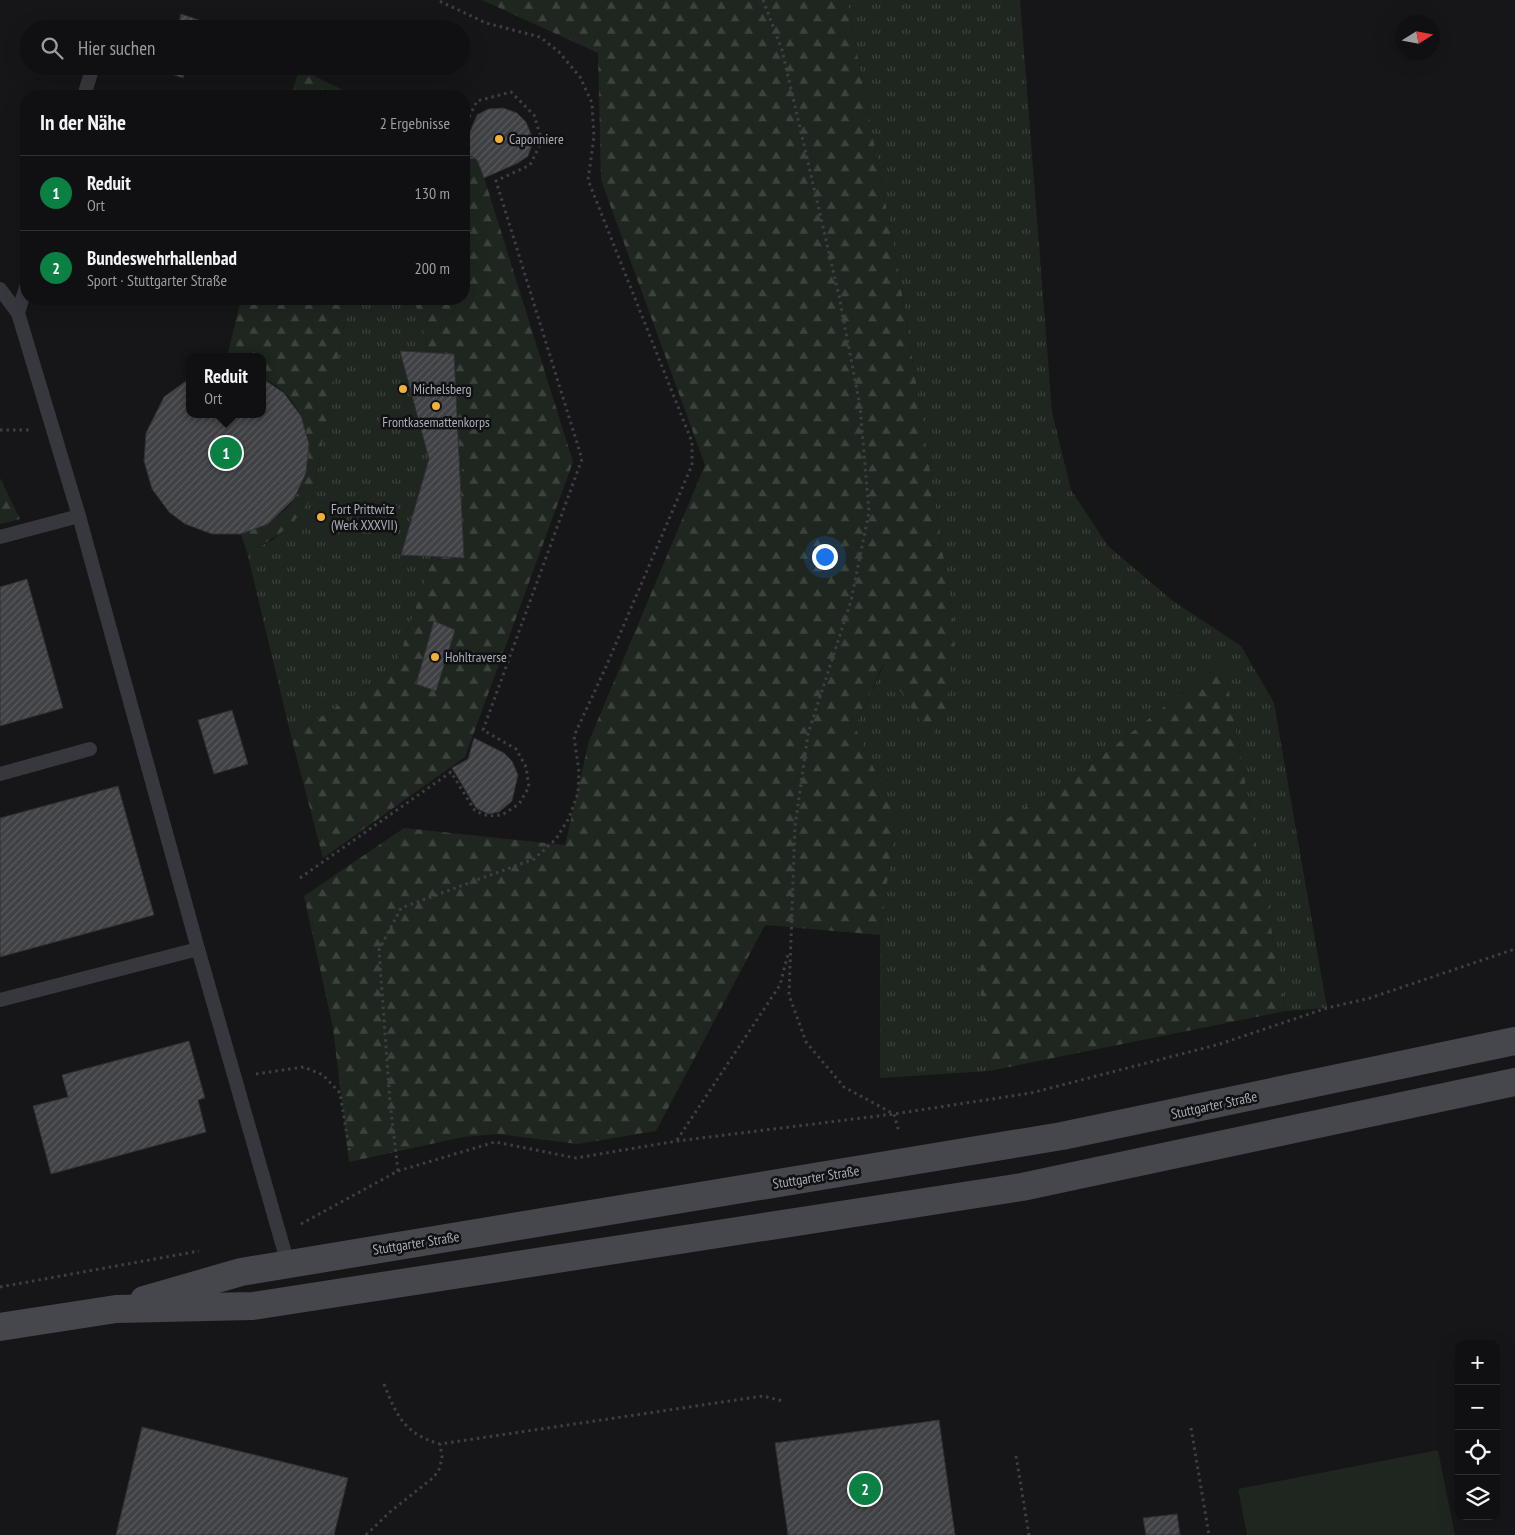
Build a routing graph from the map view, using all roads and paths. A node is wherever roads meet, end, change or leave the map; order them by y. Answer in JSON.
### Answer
{"nodes":[{"id":1,"x":437,"y":0,"type":"edge"},
{"id":2,"x":763,"y":0,"type":"edge"},
{"id":3,"x":90,"y":75,"type":"edge"},
{"id":4,"x":86,"y":90,"type":"edge"},
{"id":5,"x":470,"y":115,"type":"edge"},
{"id":6,"x":0,"y":289,"type":"edge"},
{"id":7,"x":20,"y":305,"type":"edge"},
{"id":8,"x":18,"y":313,"type":"junction"},
{"id":9,"x":0,"y":430,"type":"edge"},
{"id":10,"x":53,"y":430,"type":"junction"},
{"id":11,"x":79,"y":516,"type":"junction"},
{"id":12,"x":0,"y":537,"type":"edge"},
{"id":13,"x":90,"y":749,"type":"dead end"},
{"id":14,"x":0,"y":774,"type":"edge"},
{"id":15,"x":300,"y":878,"type":"dead end"},
{"id":16,"x":790,"y":948,"type":"junction"},
{"id":17,"x":198,"y":949,"type":"junction"},
{"id":18,"x":1515,"y":949,"type":"edge"},
{"id":19,"x":0,"y":1000,"type":"edge"},
{"id":20,"x":1515,"y":1042,"type":"edge"},
{"id":21,"x":236,"y":1076,"type":"junction"},
{"id":22,"x":1510,"y":1084,"type":"edge"},
{"id":23,"x":894,"y":1114,"type":"junction"},
{"id":24,"x":677,"y":1141,"type":"junction"},
{"id":25,"x":350,"y":1154,"type":"dead end"},
{"id":26,"x":398,"y":1171,"type":"junction"},
{"id":27,"x":280,"y":1236,"type":"junction"},
{"id":28,"x":202,"y":1250,"type":"dead end"},
{"id":29,"x":288,"y":1264,"type":"junction"},
{"id":30,"x":0,"y":1287,"type":"edge"},
{"id":31,"x":116,"y":1309,"type":"junction"},
{"id":32,"x":0,"y":1327,"type":"edge"},
{"id":33,"x":384,"y":1384,"type":"dead end"},
{"id":34,"x":783,"y":1400,"type":"dead end"},
{"id":35,"x":1191,"y":1428,"type":"dead end"},
{"id":36,"x":440,"y":1444,"type":"junction"},
{"id":37,"x":1016,"y":1456,"type":"dead end"},
{"id":38,"x":366,"y":1535,"type":"edge"},
{"id":39,"x":1028,"y":1535,"type":"edge"},
{"id":40,"x":1209,"y":1535,"type":"edge"}],
"edges":[{"from":1,"to":26,"type":"path"},
{"from":2,"to":16,"type":"path"},
{"from":3,"to":4,"type":"lane"},
{"from":5,"to":15,"type":"path"},
{"from":6,"to":8,"type":"lane"},
{"from":7,"to":8,"type":"lane"},
{"from":8,"to":10,"type":"lane"},
{"from":9,"to":10,"type":"path"},
{"from":10,"to":11,"type":"lane"},
{"from":11,"to":12,"type":"lane"},
{"from":11,"to":17,"type":"lane"},
{"from":13,"to":14,"type":"lane"},
{"from":16,"to":23,"type":"path"},
{"from":16,"to":24,"type":"path"},
{"from":17,"to":19,"type":"lane"},
{"from":17,"to":21,"type":"lane"},
{"from":18,"to":23,"type":"path"},
{"from":20,"to":29,"type":"main road","name":"Stuttgarter Straße"},
{"from":21,"to":25,"type":"path"},
{"from":21,"to":27,"type":"lane"},
{"from":22,"to":31,"type":"main road","name":"Stuttgarter Straße"},
{"from":23,"to":24,"type":"path"},
{"from":24,"to":26,"type":"path"},
{"from":26,"to":27,"type":"path"},
{"from":27,"to":29,"type":"lane"},
{"from":28,"to":30,"type":"path"},
{"from":29,"to":31,"type":"main road","name":"Stuttgarter Straße"},
{"from":31,"to":32,"type":"main road","name":"Stuttgarter Straße"},
{"from":33,"to":36,"type":"path"},
{"from":34,"to":36,"type":"path"},
{"from":35,"to":40,"type":"path"},
{"from":36,"to":38,"type":"path"},
{"from":37,"to":39,"type":"path"}]}
